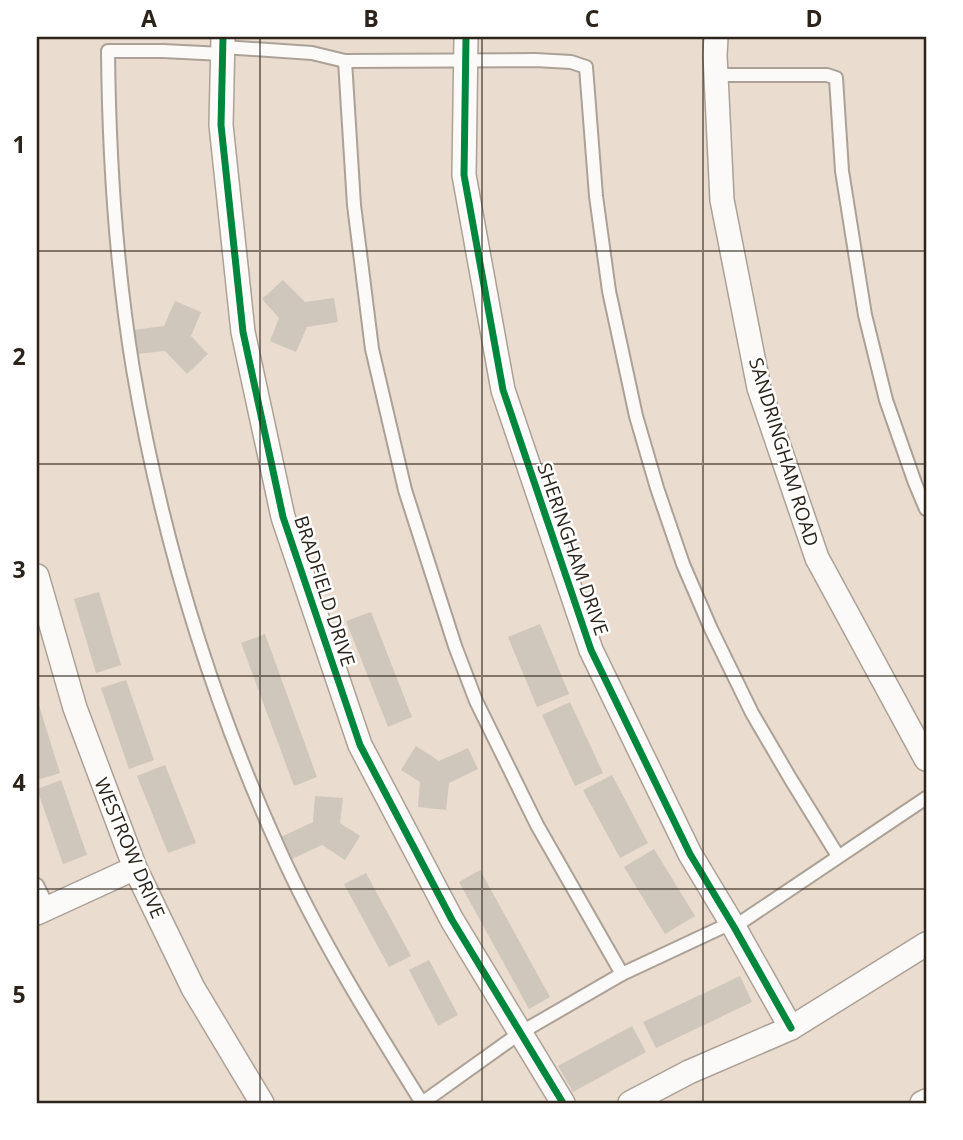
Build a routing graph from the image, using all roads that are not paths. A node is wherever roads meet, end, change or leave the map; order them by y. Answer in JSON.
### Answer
{"nodes":[{"id":1,"x":466,"y":37,"type":"edge"},
{"id":2,"x":716,"y":37,"type":"edge"},
{"id":3,"x":223,"y":46,"type":"edge"},
{"id":4,"x":345,"y":61,"type":"junction"},
{"id":5,"x":466,"y":61,"type":"junction"},
{"id":6,"x":716,"y":75,"type":"junction"},
{"id":7,"x":926,"y":509,"type":"edge"},
{"id":8,"x":37,"y":576,"type":"edge"},
{"id":9,"x":926,"y":759,"type":"edge"},
{"id":10,"x":926,"y":798,"type":"edge"},
{"id":11,"x":838,"y":856,"type":"junction"},
{"id":12,"x":135,"y":868,"type":"junction"},
{"id":13,"x":37,"y":885,"type":"edge"},
{"id":14,"x":42,"y":910,"type":"edge"},
{"id":15,"x":732,"y":925,"type":"junction"},
{"id":16,"x":926,"y":944,"type":"edge"},
{"id":17,"x":622,"y":974,"type":"junction"},
{"id":18,"x":791,"y":1028,"type":"junction"},
{"id":19,"x":520,"y":1033,"type":"junction"},
{"id":20,"x":262,"y":1103,"type":"edge"},
{"id":21,"x":563,"y":1103,"type":"edge"},
{"id":22,"x":630,"y":1103,"type":"edge"}],
"edges":[{"from":1,"to":5,"type":"street","name":"SHERINGHAM DRIVE"},
{"from":2,"to":6,"type":"street","name":"SANDRINGHAM ROAD"},
{"from":3,"to":4,"type":"lane"},
{"from":3,"to":19,"type":"street","name":"BRADFIELD DRIVE"},
{"from":3,"to":19,"type":"lane"},
{"from":4,"to":5,"type":"lane"},
{"from":4,"to":17,"type":"lane"},
{"from":5,"to":11,"type":"lane"},
{"from":5,"to":15,"type":"street","name":"SHERINGHAM DRIVE"},
{"from":6,"to":7,"type":"lane"},
{"from":6,"to":9,"type":"street","name":"SANDRINGHAM ROAD"},
{"from":8,"to":12,"type":"street","name":"WESTROW DRIVE"},
{"from":10,"to":11,"type":"lane"},
{"from":11,"to":15,"type":"lane"},
{"from":12,"to":14,"type":"street"},
{"from":12,"to":20,"type":"street","name":"WESTROW DRIVE"},
{"from":13,"to":14,"type":"lane"},
{"from":15,"to":17,"type":"lane"},
{"from":15,"to":18,"type":"street","name":"SHERINGHAM DRIVE"},
{"from":16,"to":18,"type":"street"},
{"from":17,"to":19,"type":"lane"},
{"from":18,"to":22,"type":"street"},
{"from":19,"to":21,"type":"street","name":"BRADFIELD DRIVE"}]}
